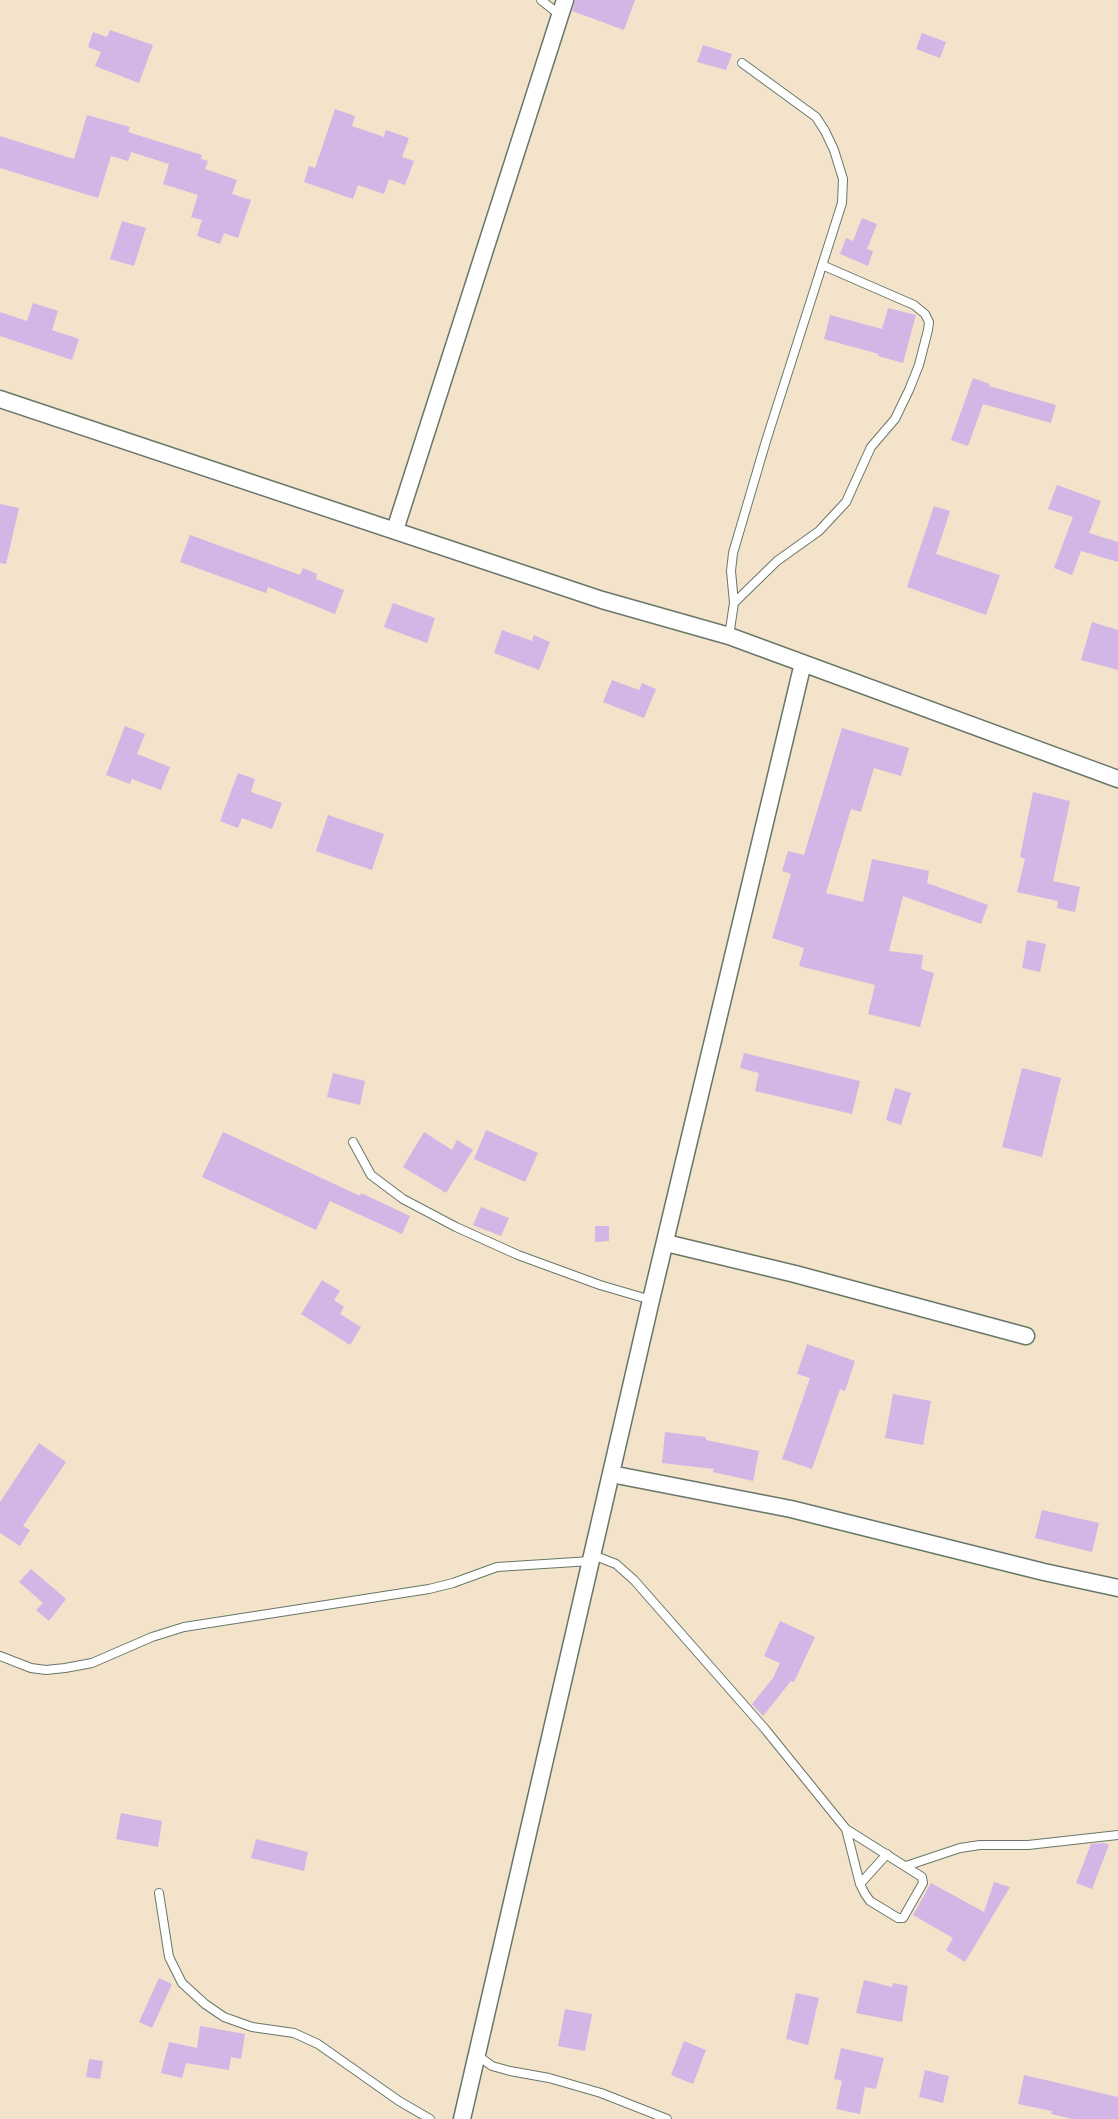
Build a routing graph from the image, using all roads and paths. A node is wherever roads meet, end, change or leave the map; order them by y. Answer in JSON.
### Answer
{"nodes":[{"id":1,"x":541,"y":0,"type":"edge"},
{"id":2,"x":563,"y":8,"type":"edge"},
{"id":3,"x":742,"y":63,"type":"dead end"},
{"id":4,"x":822,"y":265,"type":"junction"},
{"id":5,"x":0,"y":399,"type":"edge"},
{"id":6,"x":395,"y":530,"type":"junction"},
{"id":7,"x":734,"y":603,"type":"junction"},
{"id":8,"x":729,"y":636,"type":"junction"},
{"id":9,"x":803,"y":663,"type":"junction"},
{"id":10,"x":1118,"y":779,"type":"edge"},
{"id":11,"x":353,"y":1142,"type":"dead end"},
{"id":12,"x":666,"y":1243,"type":"junction"},
{"id":13,"x":651,"y":1300,"type":"junction"},
{"id":14,"x":1026,"y":1336,"type":"dead end"},
{"id":15,"x":611,"y":1474,"type":"junction"},
{"id":16,"x":592,"y":1558,"type":"junction"},
{"id":17,"x":1118,"y":1587,"type":"edge"},
{"id":18,"x":0,"y":1656,"type":"edge"},
{"id":19,"x":846,"y":1829,"type":"junction"},
{"id":20,"x":1118,"y":1835,"type":"edge"},
{"id":21,"x":887,"y":1854,"type":"junction"},
{"id":22,"x":906,"y":1866,"type":"junction"},
{"id":23,"x":860,"y":1884,"type":"junction"},
{"id":24,"x":159,"y":1893,"type":"dead end"},
{"id":25,"x":477,"y":2055,"type":"junction"},
{"id":26,"x":430,"y":2119,"type":"edge"},
{"id":27,"x":462,"y":2119,"type":"edge"},
{"id":28,"x":667,"y":2119,"type":"edge"}],
"edges":[{"from":1,"to":2,"type":"lane"},
{"from":2,"to":6,"type":"street"},
{"from":3,"to":4,"type":"lane"},
{"from":4,"to":7,"type":"lane"},
{"from":4,"to":7,"type":"lane"},
{"from":5,"to":6,"type":"street"},
{"from":6,"to":8,"type":"street"},
{"from":7,"to":8,"type":"lane"},
{"from":8,"to":9,"type":"street"},
{"from":9,"to":10,"type":"street"},
{"from":9,"to":12,"type":"street"},
{"from":11,"to":13,"type":"lane"},
{"from":12,"to":13,"type":"street"},
{"from":12,"to":14,"type":"street"},
{"from":13,"to":15,"type":"street"},
{"from":15,"to":16,"type":"street"},
{"from":15,"to":17,"type":"street"},
{"from":16,"to":18,"type":"lane"},
{"from":16,"to":19,"type":"lane"},
{"from":16,"to":25,"type":"street"},
{"from":19,"to":21,"type":"lane"},
{"from":19,"to":23,"type":"lane"},
{"from":20,"to":22,"type":"lane"},
{"from":21,"to":22,"type":"lane"},
{"from":21,"to":23,"type":"lane"},
{"from":22,"to":23,"type":"lane"},
{"from":24,"to":26,"type":"lane"},
{"from":25,"to":27,"type":"street"},
{"from":25,"to":28,"type":"lane"}]}
